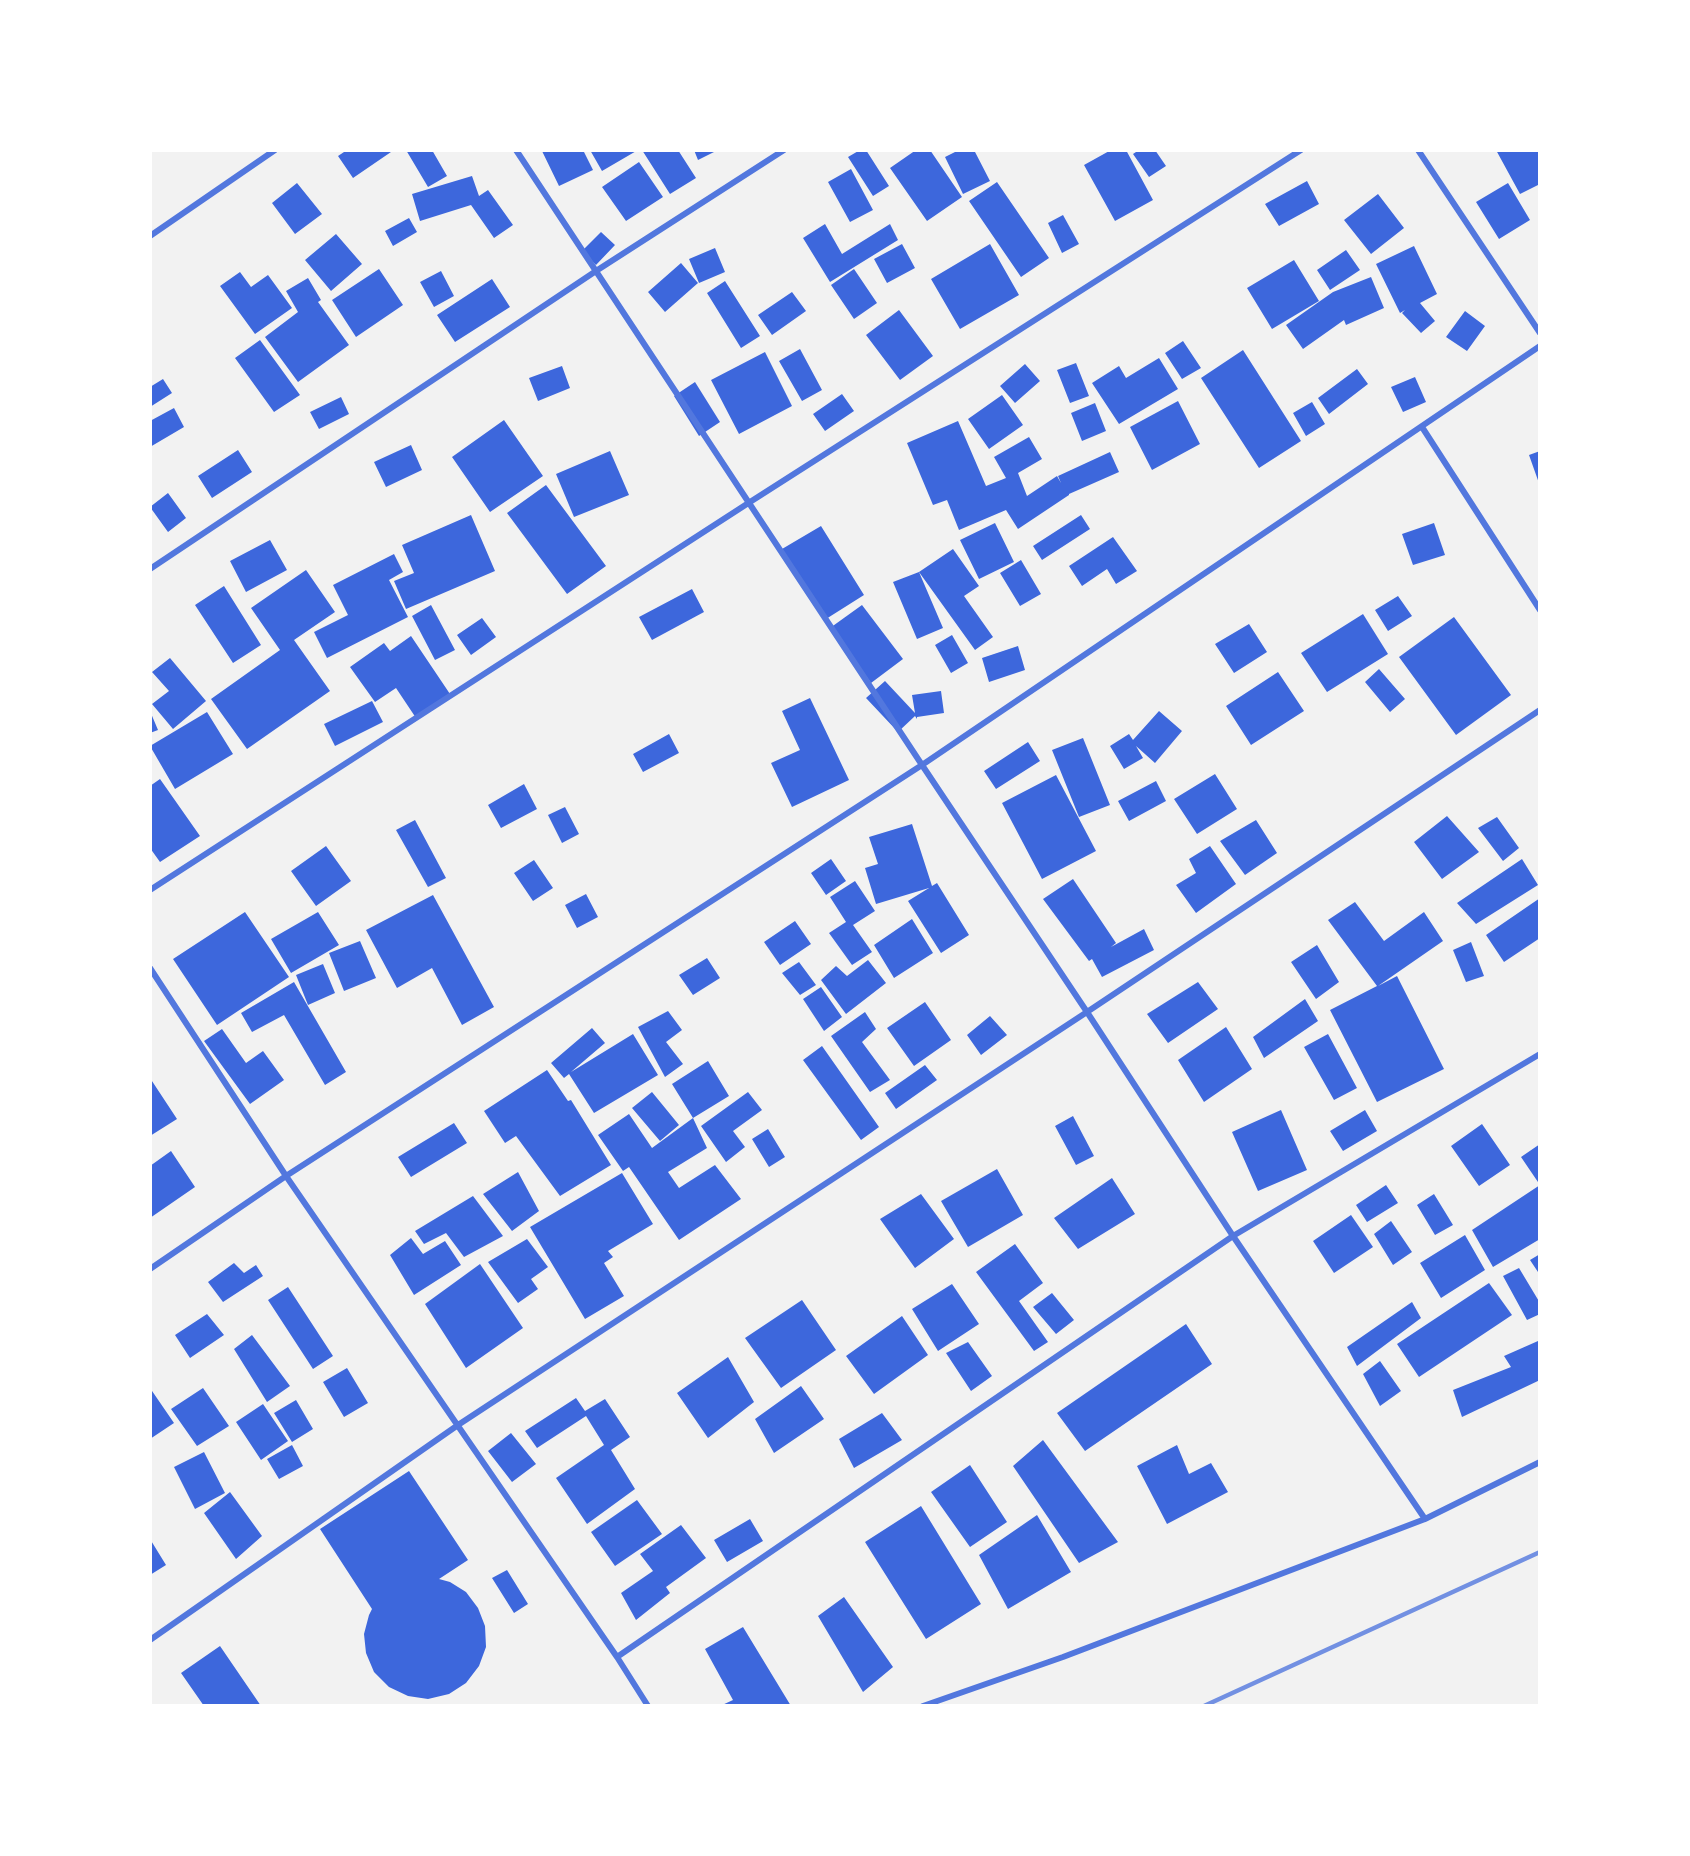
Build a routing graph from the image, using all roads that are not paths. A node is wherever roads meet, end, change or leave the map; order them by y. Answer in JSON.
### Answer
{"nodes":[{"id":1,"x":275,"y":150,"type":"edge"},
{"id":2,"x":516,"y":150,"type":"edge"},
{"id":3,"x":784,"y":150,"type":"edge"},
{"id":4,"x":1301,"y":150,"type":"edge"},
{"id":5,"x":1418,"y":150,"type":"edge"},
{"id":6,"x":150,"y":236,"type":"edge"},
{"id":7,"x":596,"y":271,"type":"junction"},
{"id":8,"x":1540,"y":333,"type":"edge"},
{"id":9,"x":1540,"y":346,"type":"edge"},
{"id":10,"x":1422,"y":427,"type":"junction"},
{"id":11,"x":750,"y":502,"type":"junction"},
{"id":12,"x":150,"y":569,"type":"edge"},
{"id":13,"x":1540,"y":610,"type":"edge"},
{"id":14,"x":1540,"y":710,"type":"edge"},
{"id":15,"x":921,"y":765,"type":"junction"},
{"id":16,"x":150,"y":890,"type":"edge"},
{"id":17,"x":150,"y":968,"type":"edge"},
{"id":18,"x":1087,"y":1012,"type":"junction"},
{"id":19,"x":1540,"y":1054,"type":"edge"},
{"id":20,"x":286,"y":1176,"type":"junction"},
{"id":21,"x":1233,"y":1236,"type":"junction"},
{"id":22,"x":150,"y":1269,"type":"edge"},
{"id":23,"x":458,"y":1425,"type":"junction"},
{"id":24,"x":1540,"y":1462,"type":"edge"},
{"id":25,"x":1425,"y":1519,"type":"junction"},
{"id":26,"x":150,"y":1640,"type":"edge"},
{"id":27,"x":618,"y":1657,"type":"junction"},
{"id":28,"x":648,"y":1706,"type":"edge"},
{"id":29,"x":923,"y":1706,"type":"edge"}],
"edges":[{"from":1,"to":6,"type":"street"},
{"from":2,"to":7,"type":"street"},
{"from":3,"to":7,"type":"street"},
{"from":4,"to":11,"type":"street"},
{"from":5,"to":8,"type":"street"},
{"from":7,"to":11,"type":"street"},
{"from":7,"to":12,"type":"street"},
{"from":9,"to":10,"type":"street"},
{"from":10,"to":13,"type":"street"},
{"from":10,"to":15,"type":"street"},
{"from":11,"to":15,"type":"street"},
{"from":11,"to":16,"type":"street"},
{"from":14,"to":18,"type":"street"},
{"from":15,"to":18,"type":"street"},
{"from":15,"to":20,"type":"street"},
{"from":17,"to":20,"type":"street"},
{"from":18,"to":21,"type":"street"},
{"from":18,"to":23,"type":"street"},
{"from":19,"to":21,"type":"street"},
{"from":20,"to":22,"type":"street"},
{"from":20,"to":23,"type":"street"},
{"from":21,"to":25,"type":"street"},
{"from":21,"to":27,"type":"street"},
{"from":23,"to":26,"type":"street"},
{"from":23,"to":27,"type":"street"},
{"from":24,"to":25,"type":"street"},
{"from":25,"to":29,"type":"street"},
{"from":27,"to":28,"type":"street"}]}
